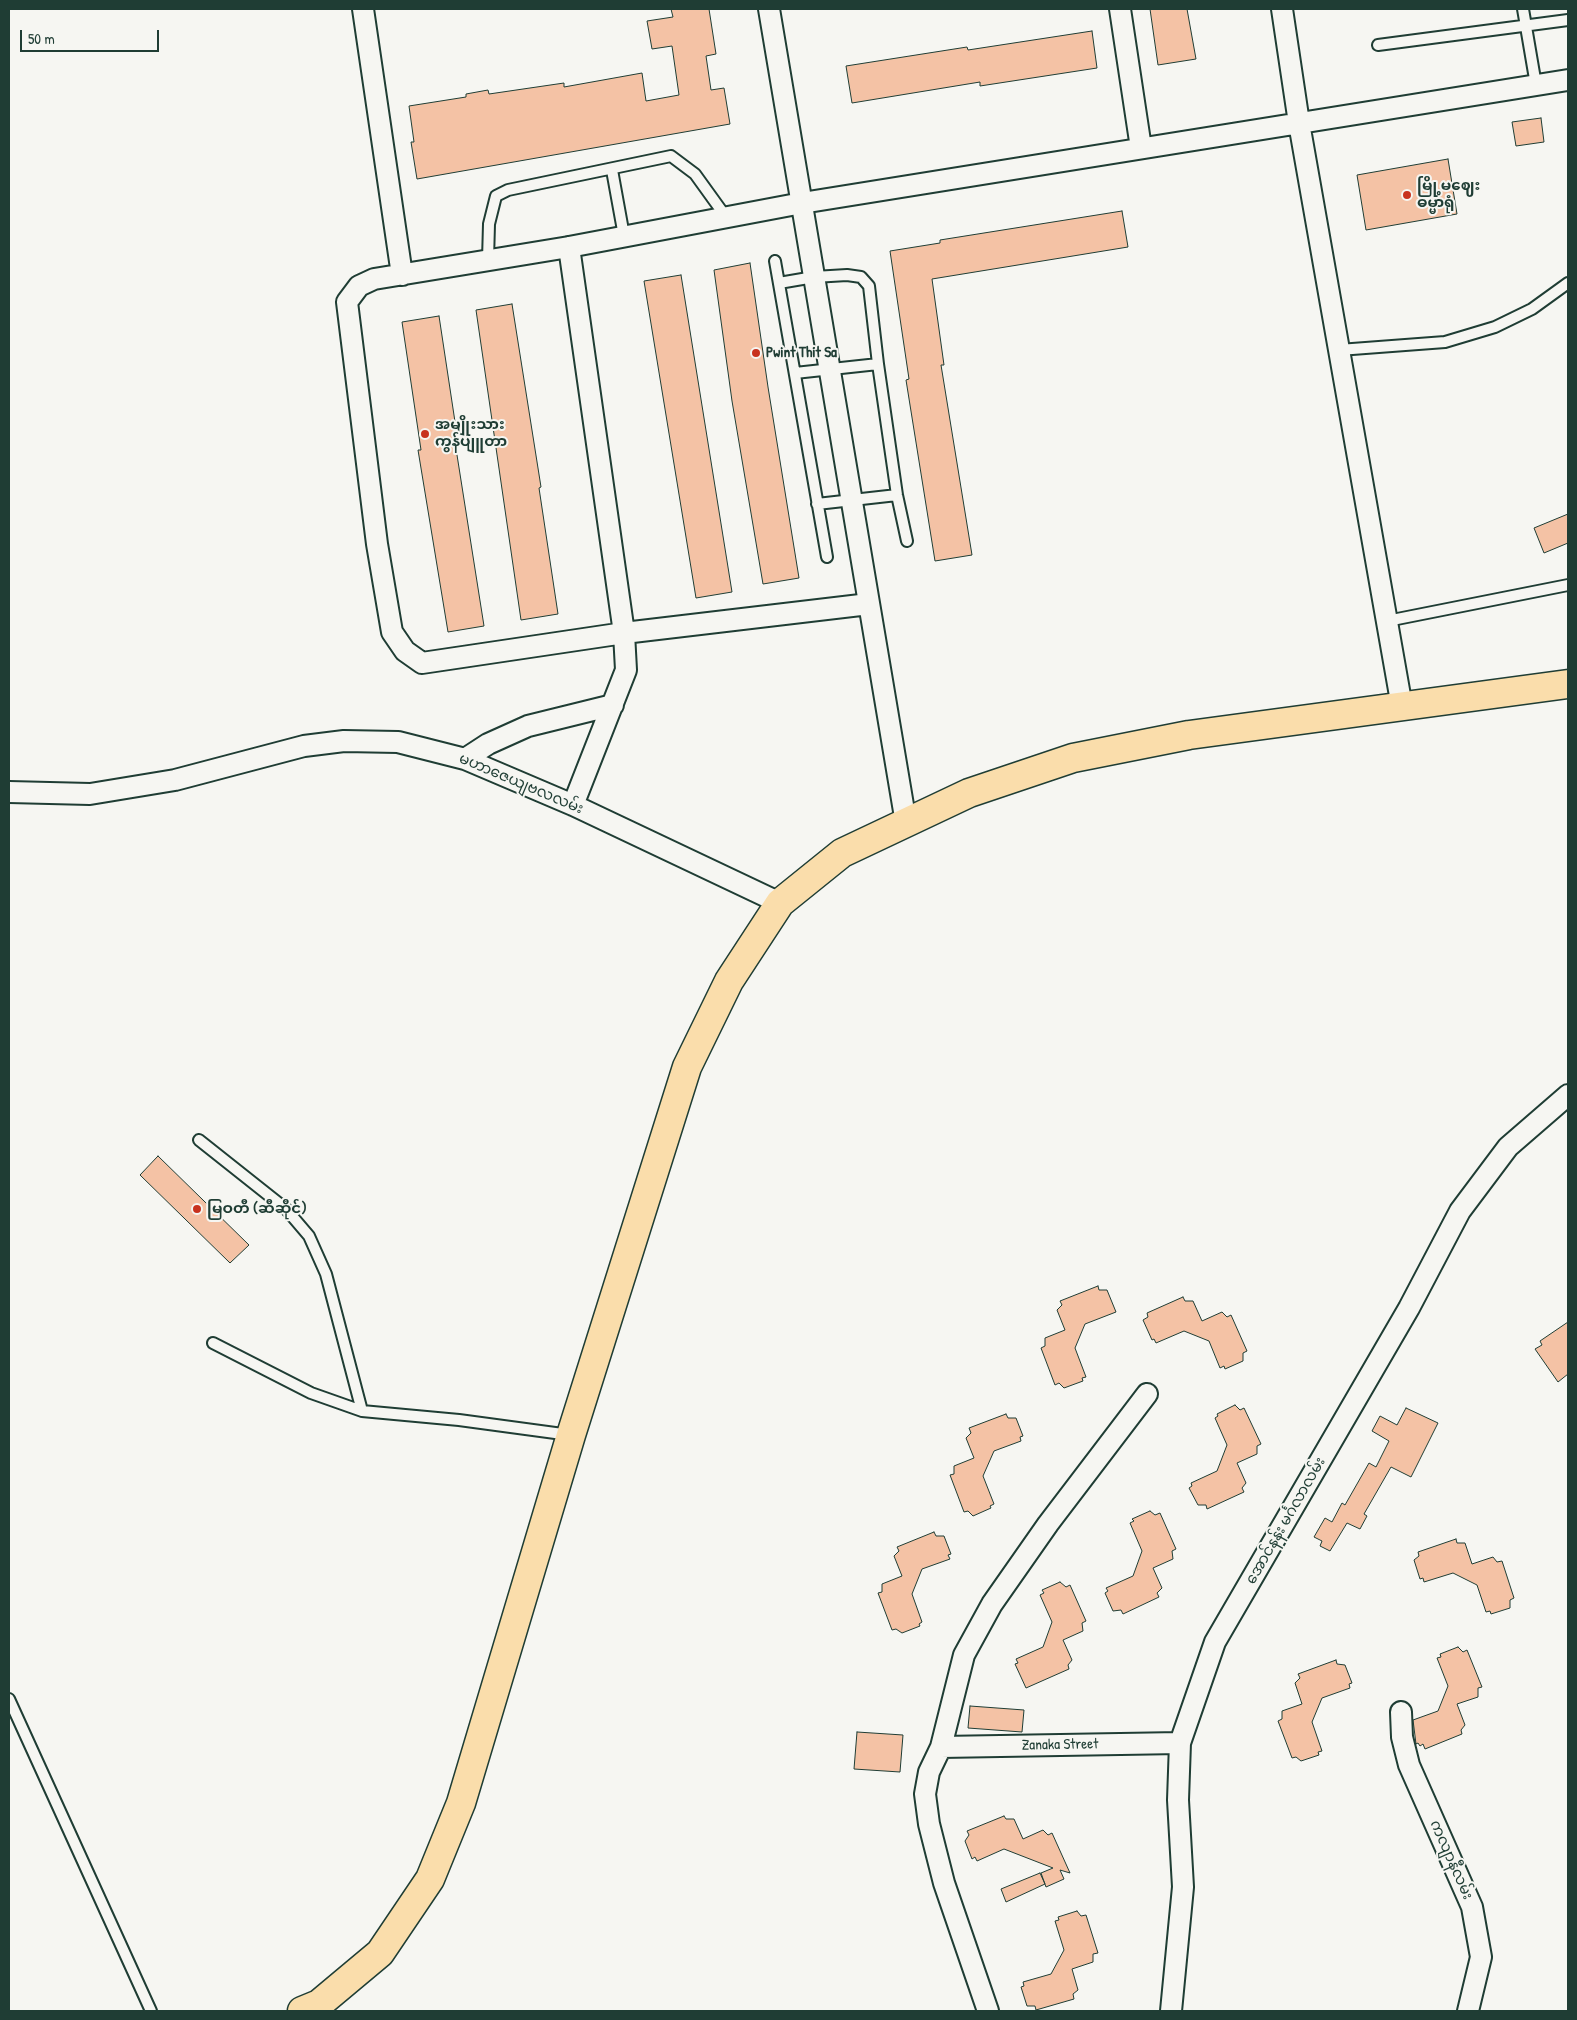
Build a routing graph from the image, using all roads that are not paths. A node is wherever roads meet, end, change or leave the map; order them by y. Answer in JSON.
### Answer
{"nodes":[{"id":1,"x":363,"y":9,"type":"edge"},
{"id":2,"x":770,"y":9,"type":"edge"},
{"id":3,"x":1120,"y":9,"type":"edge"},
{"id":4,"x":1282,"y":9,"type":"edge"},
{"id":5,"x":1523,"y":9,"type":"edge"},
{"id":6,"x":1568,"y":20,"type":"edge"},
{"id":7,"x":1526,"y":26,"type":"junction"},
{"id":8,"x":1378,"y":46,"type":"dead end"},
{"id":9,"x":1568,"y":80,"type":"edge"},
{"id":10,"x":1536,"y":85,"type":"junction"},
{"id":11,"x":1299,"y":123,"type":"junction"},
{"id":12,"x":1141,"y":148,"type":"junction"},
{"id":13,"x":612,"y":170,"type":"junction"},
{"id":14,"x":802,"y":203,"type":"junction"},
{"id":15,"x":726,"y":217,"type":"junction"},
{"id":16,"x":624,"y":236,"type":"junction"},
{"id":17,"x":569,"y":247,"type":"junction"},
{"id":18,"x":488,"y":260,"type":"junction"},
{"id":19,"x":775,"y":261,"type":"dead end"},
{"id":20,"x":402,"y":275,"type":"junction"},
{"id":21,"x":814,"y":277,"type":"junction"},
{"id":22,"x":779,"y":283,"type":"junction"},
{"id":23,"x":1568,"y":283,"type":"edge"},
{"id":24,"x":1339,"y":350,"type":"junction"},
{"id":25,"x":878,"y":364,"type":"junction"},
{"id":26,"x":830,"y":368,"type":"junction"},
{"id":27,"x":795,"y":373,"type":"junction"},
{"id":28,"x":897,"y":495,"type":"junction"},
{"id":29,"x":852,"y":501,"type":"junction"},
{"id":30,"x":817,"y":504,"type":"junction"},
{"id":31,"x":907,"y":541,"type":"dead end"},
{"id":32,"x":826,"y":557,"type":"dead end"},
{"id":33,"x":1568,"y":585,"type":"edge"},
{"id":34,"x":869,"y":604,"type":"junction"},
{"id":35,"x":1387,"y":621,"type":"junction"},
{"id":36,"x":624,"y":633,"type":"junction"},
{"id":37,"x":1568,"y":684,"type":"edge"},
{"id":38,"x":613,"y":705,"type":"junction"},
{"id":39,"x":1402,"y":707,"type":"junction"},
{"id":40,"x":465,"y":759,"type":"junction"},
{"id":41,"x":9,"y":792,"type":"edge"},
{"id":42,"x":573,"y":806,"type":"junction"},
{"id":43,"x":906,"y":823,"type":"junction"},
{"id":44,"x":780,"y":903,"type":"junction"},
{"id":45,"x":1568,"y":1095,"type":"edge"},
{"id":46,"x":199,"y":1140,"type":"dead end"},
{"id":47,"x":213,"y":1343,"type":"dead end"},
{"id":48,"x":1147,"y":1394,"type":"dead end"},
{"id":49,"x":362,"y":1411,"type":"junction"},
{"id":50,"x":571,"y":1435,"type":"junction"},
{"id":51,"x":9,"y":1699,"type":"edge"},
{"id":52,"x":1401,"y":1712,"type":"dead end"},
{"id":53,"x":1180,"y":1743,"type":"junction"},
{"id":54,"x":941,"y":1747,"type":"junction"},
{"id":55,"x":152,"y":2011,"type":"edge"},
{"id":56,"x":302,"y":2011,"type":"edge"},
{"id":57,"x":988,"y":2011,"type":"edge"},
{"id":58,"x":1171,"y":2011,"type":"edge"},
{"id":59,"x":1468,"y":2011,"type":"edge"}],
"edges":[{"from":1,"to":20,"type":"street"},
{"from":2,"to":14,"type":"street"},
{"from":3,"to":12,"type":"street"},
{"from":4,"to":11,"type":"street"},
{"from":5,"to":7,"type":"lane"},
{"from":6,"to":7,"type":"lane"},
{"from":7,"to":8,"type":"lane"},
{"from":7,"to":10,"type":"lane"},
{"from":9,"to":10,"type":"street"},
{"from":10,"to":11,"type":"street"},
{"from":11,"to":12,"type":"street"},
{"from":11,"to":24,"type":"street"},
{"from":12,"to":14,"type":"street"},
{"from":13,"to":15,"type":"lane"},
{"from":13,"to":16,"type":"lane"},
{"from":13,"to":18,"type":"lane"},
{"from":14,"to":15,"type":"street"},
{"from":14,"to":21,"type":"street"},
{"from":15,"to":16,"type":"street"},
{"from":16,"to":17,"type":"street"},
{"from":17,"to":18,"type":"street"},
{"from":17,"to":36,"type":"street"},
{"from":18,"to":20,"type":"street"},
{"from":19,"to":22,"type":"lane"},
{"from":20,"to":36,"type":"street"},
{"from":21,"to":22,"type":"lane"},
{"from":21,"to":25,"type":"lane"},
{"from":21,"to":26,"type":"street"},
{"from":22,"to":27,"type":"lane"},
{"from":23,"to":24,"type":"lane"},
{"from":24,"to":35,"type":"street"},
{"from":25,"to":26,"type":"lane"},
{"from":25,"to":28,"type":"lane"},
{"from":26,"to":27,"type":"lane"},
{"from":26,"to":29,"type":"street"},
{"from":27,"to":30,"type":"lane"},
{"from":28,"to":29,"type":"lane"},
{"from":28,"to":31,"type":"lane"},
{"from":29,"to":30,"type":"lane"},
{"from":29,"to":34,"type":"street"},
{"from":30,"to":32,"type":"lane"},
{"from":33,"to":35,"type":"lane"},
{"from":34,"to":36,"type":"street"},
{"from":34,"to":43,"type":"street"},
{"from":35,"to":39,"type":"street"},
{"from":36,"to":38,"type":"street"},
{"from":37,"to":39,"type":"highway"},
{"from":38,"to":40,"type":"street"},
{"from":38,"to":42,"type":"street"},
{"from":39,"to":43,"type":"highway"},
{"from":40,"to":41,"type":"street","name":"မဟာဇေယျဗလလမ်း"},
{"from":40,"to":42,"type":"street","name":"မဟာဇေယျဗလလမ်း"},
{"from":42,"to":44,"type":"street","name":"မဟာဇေယျဗလလမ်း"},
{"from":43,"to":44,"type":"highway"},
{"from":44,"to":50,"type":"highway"},
{"from":45,"to":53,"type":"street","name":"အောင်နန်း မင်္ဂလာလမ်း"},
{"from":46,"to":49,"type":"lane"},
{"from":47,"to":49,"type":"lane"},
{"from":48,"to":54,"type":"street"},
{"from":49,"to":50,"type":"lane"},
{"from":50,"to":56,"type":"highway"},
{"from":51,"to":55,"type":"lane"},
{"from":52,"to":59,"type":"street","name":"ကလျာနီလမ်း"},
{"from":53,"to":54,"type":"street","name":"Zanaka Street"},
{"from":53,"to":58,"type":"street","name":"အောင်နန်း မင်္ဂလာလမ်း"},
{"from":54,"to":57,"type":"street"}]}
